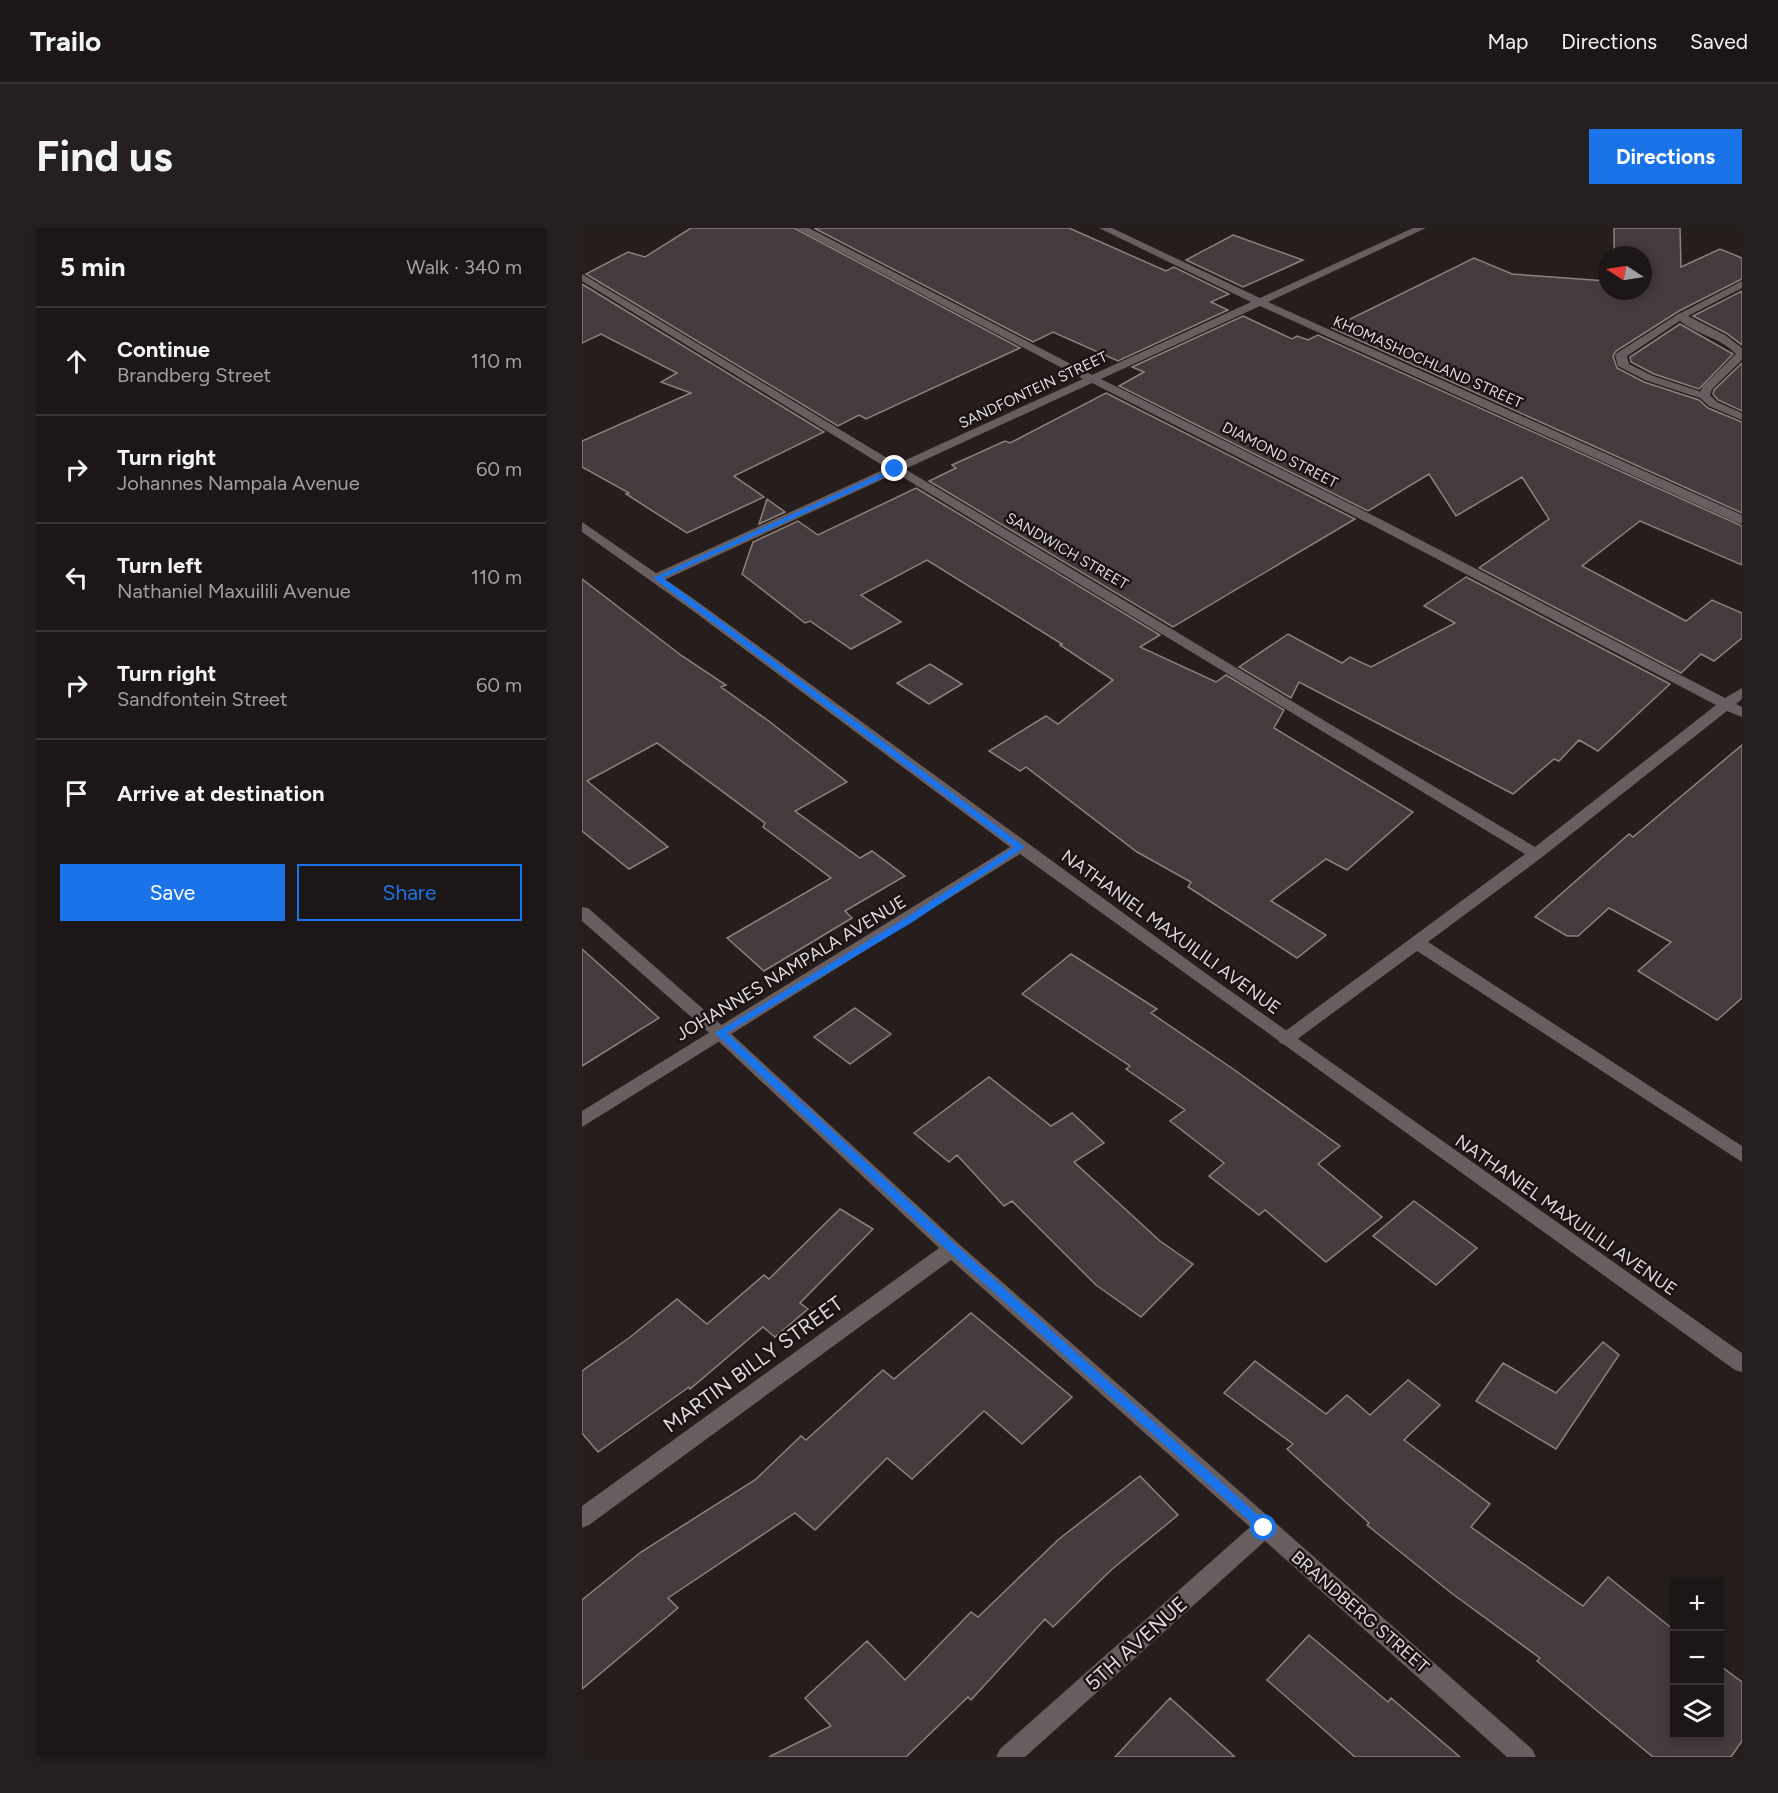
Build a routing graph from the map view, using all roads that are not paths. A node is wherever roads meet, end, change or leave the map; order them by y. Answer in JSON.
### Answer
{"nodes":[{"id":1,"x":801,"y":228,"type":"edge"},
{"id":2,"x":1104,"y":228,"type":"edge"},
{"id":3,"x":1398,"y":228,"type":"edge"},
{"id":4,"x":1416,"y":230,"type":"edge"},
{"id":5,"x":582,"y":277,"type":"edge"},
{"id":6,"x":1742,"y":284,"type":"edge"},
{"id":7,"x":1260,"y":302,"type":"junction"},
{"id":8,"x":1680,"y":316,"type":"junction"},
{"id":9,"x":1742,"y":354,"type":"edge"},
{"id":10,"x":1092,"y":379,"type":"junction"},
{"id":11,"x":1704,"y":396,"type":"junction"},
{"id":12,"x":1742,"y":417,"type":"edge"},
{"id":13,"x":895,"y":469,"type":"junction"},
{"id":14,"x":1742,"y":520,"type":"edge"},
{"id":15,"x":582,"y":526,"type":"edge"},
{"id":16,"x":657,"y":578,"type":"junction"},
{"id":17,"x":1742,"y":692,"type":"edge"},
{"id":18,"x":1726,"y":704,"type":"junction"},
{"id":19,"x":1742,"y":713,"type":"edge"},
{"id":20,"x":1020,"y":847,"type":"junction"},
{"id":21,"x":1536,"y":854,"type":"junction"},
{"id":22,"x":582,"y":912,"type":"edge"},
{"id":23,"x":1417,"y":943,"type":"junction"},
{"id":24,"x":720,"y":1033,"type":"junction"},
{"id":25,"x":1286,"y":1040,"type":"junction"},
{"id":26,"x":582,"y":1120,"type":"edge"},
{"id":27,"x":1742,"y":1155,"type":"edge"},
{"id":28,"x":952,"y":1248,"type":"junction"},
{"id":29,"x":1742,"y":1364,"type":"edge"},
{"id":30,"x":582,"y":1518,"type":"edge"},
{"id":31,"x":1264,"y":1528,"type":"junction"},
{"id":32,"x":1008,"y":1757,"type":"edge"},
{"id":33,"x":1524,"y":1757,"type":"edge"}],
"edges":[{"from":1,"to":10,"type":"street","name":"DIAMOND STREET"},
{"from":2,"to":7,"type":"street","name":"KHOMASHOCHLAND STREET"},
{"from":3,"to":4,"type":"street"},
{"from":4,"to":7,"type":"street","name":"SANDFONTEIN STREET"},
{"from":5,"to":13,"type":"street","name":"SANDWICH STREET"},
{"from":6,"to":8,"type":"street"},
{"from":7,"to":10,"type":"street","name":"SANDFONTEIN STREET"},
{"from":7,"to":14,"type":"street","name":"KHOMASHOCHLAND STREET"},
{"from":8,"to":9,"type":"street"},
{"from":8,"to":11,"type":"street"},
{"from":9,"to":11,"type":"street"},
{"from":10,"to":13,"type":"street","name":"SANDFONTEIN STREET"},
{"from":10,"to":18,"type":"street","name":"DIAMOND STREET"},
{"from":11,"to":12,"type":"street"},
{"from":13,"to":16,"type":"street","name":"SANDFONTEIN STREET"},
{"from":13,"to":21,"type":"street","name":"SANDWICH STREET"},
{"from":15,"to":16,"type":"street","name":"NATHANIEL MAXUILILI AVENUE"},
{"from":16,"to":20,"type":"street","name":"NATHANIEL MAXUILILI AVENUE"},
{"from":17,"to":18,"type":"street"},
{"from":18,"to":19,"type":"street","name":"DIAMOND STREET"},
{"from":18,"to":21,"type":"street"},
{"from":20,"to":24,"type":"street","name":"JOHANNES NAMPALA AVENUE"},
{"from":20,"to":25,"type":"street","name":"NATHANIEL MAXUILILI AVENUE"},
{"from":21,"to":23,"type":"street"},
{"from":22,"to":24,"type":"street","name":"BRANDBERG STREET"},
{"from":23,"to":25,"type":"street"},
{"from":23,"to":27,"type":"street"},
{"from":24,"to":26,"type":"street","name":"JOHANNES NAMPALA AVENUE"},
{"from":24,"to":28,"type":"street","name":"BRANDBERG STREET"},
{"from":25,"to":29,"type":"street","name":"NATHANIEL MAXUILILI AVENUE"},
{"from":28,"to":30,"type":"street","name":"MARTIN BILLY STREET"},
{"from":28,"to":31,"type":"street","name":"BRANDBERG STREET"},
{"from":31,"to":32,"type":"street","name":"5TH AVENUE"},
{"from":31,"to":33,"type":"street","name":"BRANDBERG STREET"}]}
